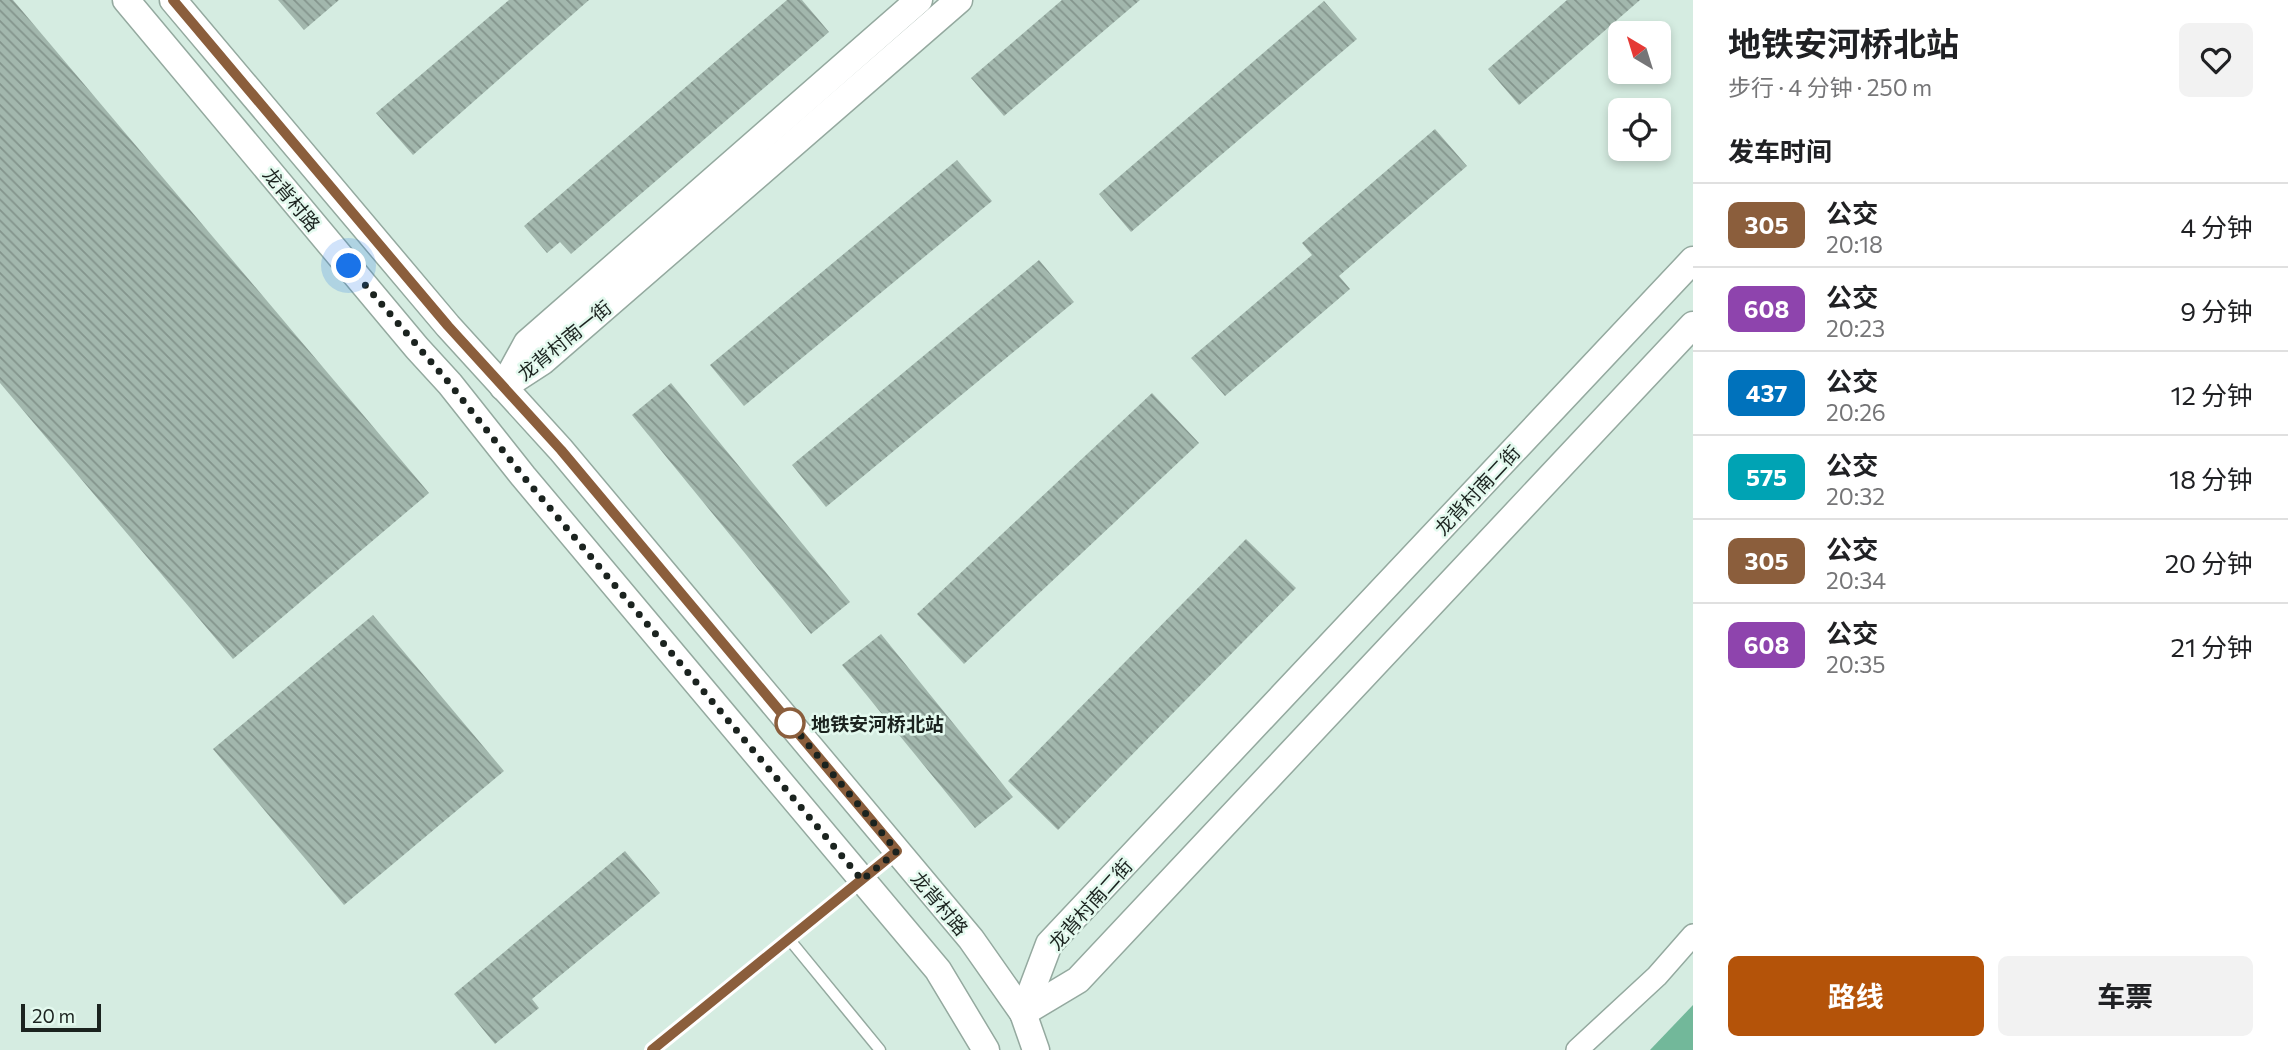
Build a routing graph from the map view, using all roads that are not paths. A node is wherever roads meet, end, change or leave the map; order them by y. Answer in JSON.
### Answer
{"nodes":[{"id":1,"x":126,"y":0,"type":"edge"},
{"id":2,"x":173,"y":0,"type":"edge"},
{"id":3,"x":919,"y":0,"type":"edge"},
{"id":4,"x":959,"y":0,"type":"edge"},
{"id":5,"x":1693,"y":260,"type":"edge"},
{"id":6,"x":1693,"y":326,"type":"edge"},
{"id":7,"x":503,"y":387,"type":"junction"},
{"id":8,"x":897,"y":851,"type":"junction"},
{"id":9,"x":862,"y":880,"type":"junction"},
{"id":10,"x":1693,"y":936,"type":"edge"},
{"id":11,"x":789,"y":939,"type":"junction"},
{"id":12,"x":1023,"y":1013,"type":"junction"},
{"id":13,"x":652,"y":1050,"type":"edge"},
{"id":14,"x":880,"y":1050,"type":"edge"},
{"id":15,"x":986,"y":1050,"type":"edge"},
{"id":16,"x":1036,"y":1050,"type":"edge"},
{"id":17,"x":1577,"y":1050,"type":"edge"}],
"edges":[{"from":1,"to":9,"type":"street","name":"龙背村路"},
{"from":2,"to":7,"type":"street","name":"龙背村路"},
{"from":3,"to":7,"type":"street","name":"龙背村南一街"},
{"from":4,"to":7,"type":"street","name":"龙背村南一街"},
{"from":5,"to":12,"type":"street","name":"龙背村南二街"},
{"from":6,"to":12,"type":"street"},
{"from":7,"to":8,"type":"street","name":"龙背村路"},
{"from":8,"to":9,"type":"lane"},
{"from":8,"to":12,"type":"street","name":"龙背村路"},
{"from":9,"to":11,"type":"lane"},
{"from":9,"to":15,"type":"street","name":"龙背村路"},
{"from":10,"to":17,"type":"street"},
{"from":11,"to":13,"type":"lane"},
{"from":11,"to":14,"type":"lane"},
{"from":12,"to":16,"type":"street","name":"龙背村路"}]}
